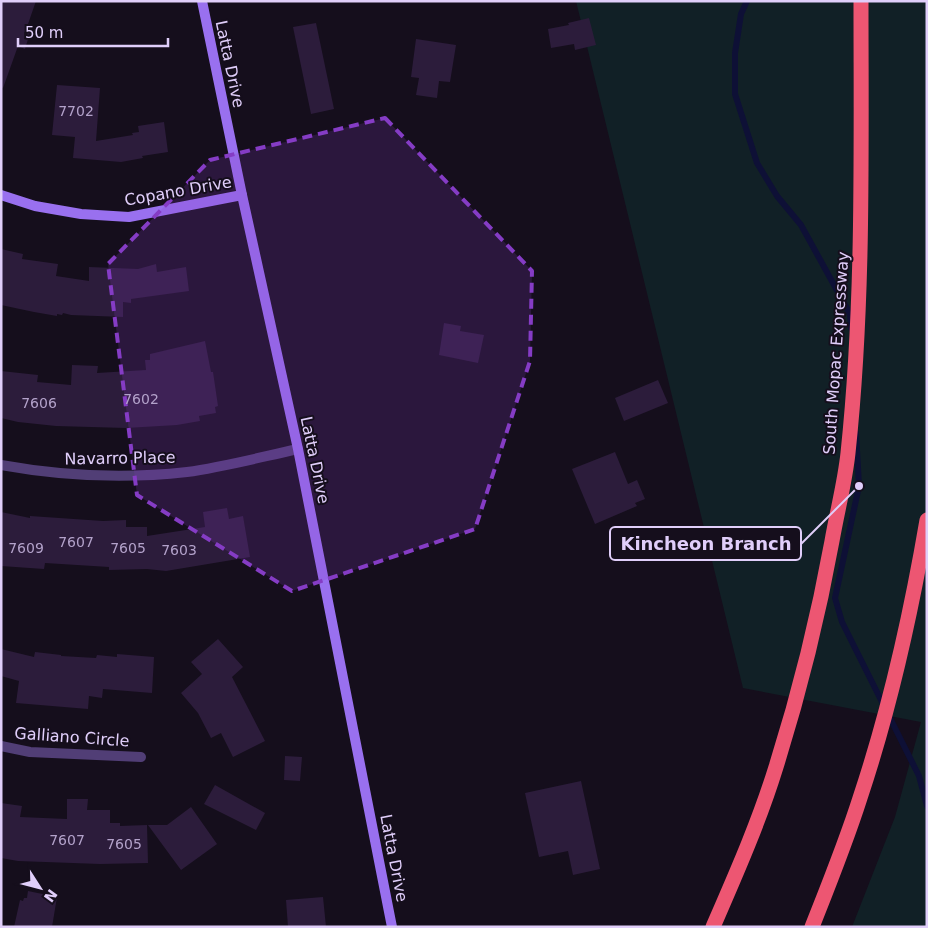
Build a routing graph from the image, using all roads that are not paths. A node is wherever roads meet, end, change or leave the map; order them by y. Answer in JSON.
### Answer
{"nodes":[{"id":1,"x":202,"y":1,"type":"edge"},
{"id":2,"x":861,"y":1,"type":"edge"},
{"id":3,"x":242,"y":195,"type":"junction"},
{"id":4,"x":1,"y":196,"type":"edge"},
{"id":5,"x":298,"y":449,"type":"junction"},
{"id":6,"x":1,"y":465,"type":"edge"},
{"id":7,"x":927,"y":520,"type":"edge"},
{"id":8,"x":1,"y":746,"type":"edge"},
{"id":9,"x":141,"y":757,"type":"dead end"},
{"id":10,"x":392,"y":927,"type":"edge"},
{"id":11,"x":713,"y":927,"type":"edge"},
{"id":12,"x":812,"y":927,"type":"edge"}],
"edges":[{"from":1,"to":3,"type":"street","name":"Latta Drive"},
{"from":2,"to":11,"type":"highway","name":"South Mopac Expressway"},
{"from":3,"to":4,"type":"street","name":"Copano Drive"},
{"from":3,"to":5,"type":"street","name":"Latta Drive"},
{"from":5,"to":6,"type":"street","name":"Navarro Place"},
{"from":5,"to":10,"type":"street","name":"Latta Drive"},
{"from":7,"to":12,"type":"highway"},
{"from":8,"to":9,"type":"street","name":"Galliano Circle"}]}
